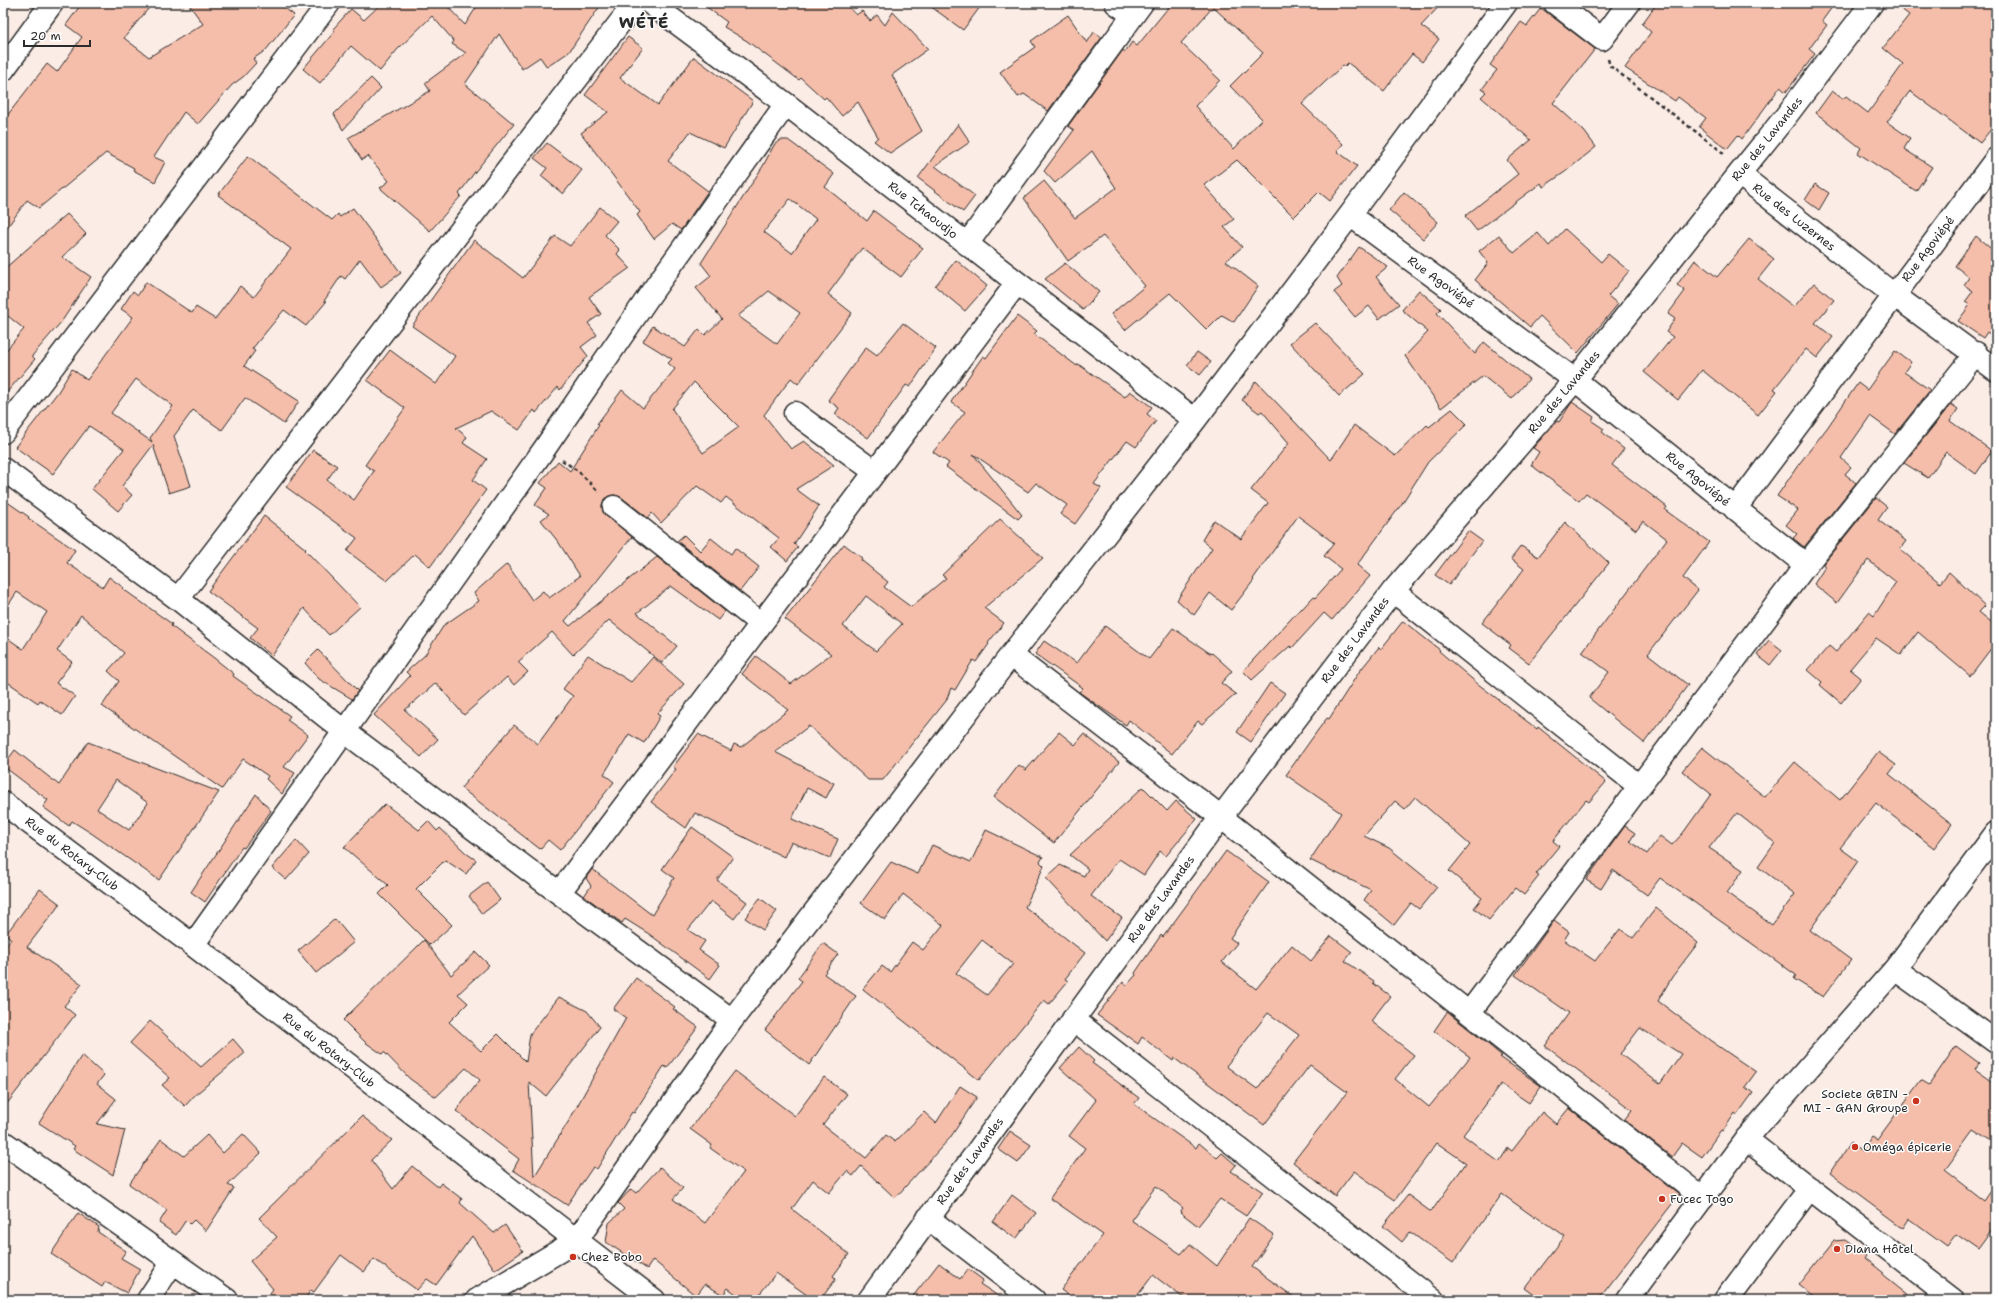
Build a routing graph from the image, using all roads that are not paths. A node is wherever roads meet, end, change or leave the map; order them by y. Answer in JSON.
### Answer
{"nodes":[{"id":1,"x":52,"y":3,"type":"edge"},
{"id":2,"x":329,"y":3,"type":"edge"},
{"id":3,"x":635,"y":3,"type":"edge"},
{"id":4,"x":650,"y":3,"type":"edge"},
{"id":5,"x":1506,"y":3,"type":"edge"},
{"id":6,"x":1556,"y":3,"type":"edge"},
{"id":7,"x":1629,"y":3,"type":"edge"},
{"id":8,"x":1872,"y":3,"type":"edge"},
{"id":9,"x":1130,"y":7,"type":"edge"},
{"id":10,"x":3,"y":70,"type":"edge"},
{"id":11,"x":786,"y":104,"type":"junction"},
{"id":12,"x":1996,"y":158,"type":"edge"},
{"id":13,"x":1739,"y":174,"type":"junction"},
{"id":14,"x":1350,"y":215,"type":"junction"},
{"id":15,"x":967,"y":244,"type":"junction"},
{"id":16,"x":1017,"y":283,"type":"junction"},
{"id":17,"x":1894,"y":295,"type":"junction"},
{"id":18,"x":1976,"y":353,"type":"junction"},
{"id":19,"x":1996,"y":370,"type":"edge"},
{"id":20,"x":1575,"y":380,"type":"junction"},
{"id":21,"x":795,"y":413,"type":"dead end"},
{"id":22,"x":1195,"y":420,"type":"junction"},
{"id":23,"x":3,"y":432,"type":"edge"},
{"id":24,"x":3,"y":469,"type":"edge"},
{"id":25,"x":875,"y":472,"type":"junction"},
{"id":26,"x":614,"y":507,"type":"road end"},
{"id":27,"x":1735,"y":509,"type":"junction"},
{"id":28,"x":1806,"y":565,"type":"junction"},
{"id":29,"x":1392,"y":591,"type":"junction"},
{"id":30,"x":178,"y":600,"type":"junction"},
{"id":31,"x":761,"y":624,"type":"junction"},
{"id":32,"x":1011,"y":655,"type":"junction"},
{"id":33,"x":344,"y":731,"type":"junction"},
{"id":34,"x":1639,"y":786,"type":"junction"},
{"id":35,"x":3,"y":803,"type":"edge"},
{"id":36,"x":1221,"y":817,"type":"junction"},
{"id":37,"x":1996,"y":833,"type":"edge"},
{"id":38,"x":559,"y":893,"type":"junction"},
{"id":39,"x":193,"y":944,"type":"junction"},
{"id":40,"x":1895,"y":969,"type":"junction"},
{"id":41,"x":1469,"y":1013,"type":"junction"},
{"id":42,"x":1073,"y":1019,"type":"junction"},
{"id":43,"x":732,"y":1020,"type":"junction"},
{"id":44,"x":1996,"y":1042,"type":"edge"},
{"id":45,"x":1746,"y":1139,"type":"junction"},
{"id":46,"x":3,"y":1142,"type":"edge"},
{"id":47,"x":1810,"y":1188,"type":"junction"},
{"id":48,"x":1703,"y":1198,"type":"junction"},
{"id":49,"x":928,"y":1218,"type":"junction"},
{"id":50,"x":576,"y":1241,"type":"junction"},
{"id":51,"x":173,"y":1262,"type":"junction"},
{"id":52,"x":148,"y":1300,"type":"edge"},
{"id":53,"x":227,"y":1300,"type":"edge"},
{"id":54,"x":477,"y":1300,"type":"edge"},
{"id":55,"x":654,"y":1300,"type":"edge"},
{"id":56,"x":868,"y":1300,"type":"edge"},
{"id":57,"x":1034,"y":1300,"type":"edge"},
{"id":58,"x":1433,"y":1300,"type":"edge"},
{"id":59,"x":1627,"y":1300,"type":"edge"},
{"id":60,"x":1726,"y":1300,"type":"edge"},
{"id":61,"x":1954,"y":1300,"type":"edge"}],
"edges":[{"from":1,"to":10,"type":"street"},
{"from":2,"to":23,"type":"street"},
{"from":3,"to":30,"type":"street"},
{"from":4,"to":11,"type":"street","name":"Rue Tchaoudjo"},
{"from":5,"to":14,"type":"street"},
{"from":6,"to":7,"type":"street"},
{"from":8,"to":13,"type":"street","name":"Rue des Lavandes"},
{"from":9,"to":15,"type":"street"},
{"from":11,"to":15,"type":"street","name":"Rue Tchaoudjo"},
{"from":11,"to":33,"type":"street"},
{"from":12,"to":17,"type":"street","name":"Rue Agoviépé"},
{"from":13,"to":17,"type":"street","name":"Rue des Luzernes"},
{"from":13,"to":20,"type":"street","name":"Rue des Lavandes"},
{"from":14,"to":20,"type":"street","name":"Rue Agoviépé"},
{"from":14,"to":22,"type":"street"},
{"from":15,"to":16,"type":"street","name":"Rue Tchaoudjo"},
{"from":16,"to":22,"type":"street","name":"Rue Tchaoudjo"},
{"from":16,"to":25,"type":"street"},
{"from":17,"to":18,"type":"street","name":"Rue des Luzernes"},
{"from":17,"to":27,"type":"street","name":"Rue Agoviépé"},
{"from":18,"to":19,"type":"street","name":"Rue des Luzernes"},
{"from":18,"to":28,"type":"street"},
{"from":20,"to":27,"type":"street","name":"Rue Agoviépé"},
{"from":20,"to":29,"type":"street","name":"Rue des Lavandes"},
{"from":21,"to":25,"type":"street"},
{"from":22,"to":32,"type":"street"},
{"from":24,"to":30,"type":"street"},
{"from":25,"to":31,"type":"street"},
{"from":26,"to":31,"type":"street"},
{"from":27,"to":28,"type":"street"},
{"from":28,"to":34,"type":"street"},
{"from":29,"to":34,"type":"street"},
{"from":29,"to":36,"type":"street","name":"Rue des Lavandes"},
{"from":30,"to":33,"type":"street"},
{"from":31,"to":38,"type":"street"},
{"from":32,"to":36,"type":"street"},
{"from":32,"to":43,"type":"street"},
{"from":33,"to":38,"type":"street"},
{"from":33,"to":39,"type":"street"},
{"from":34,"to":41,"type":"street"},
{"from":35,"to":39,"type":"street","name":"Rue du Rotary-Club"},
{"from":36,"to":41,"type":"street"},
{"from":36,"to":42,"type":"street","name":"Rue des Lavandes"},
{"from":37,"to":40,"type":"street"},
{"from":38,"to":43,"type":"street"},
{"from":39,"to":50,"type":"street","name":"Rue du Rotary-Club"},
{"from":40,"to":44,"type":"street"},
{"from":40,"to":45,"type":"street"},
{"from":41,"to":48,"type":"street"},
{"from":42,"to":49,"type":"street","name":"Rue des Lavandes"},
{"from":42,"to":58,"type":"street"},
{"from":43,"to":50,"type":"street"},
{"from":45,"to":47,"type":"street"},
{"from":45,"to":48,"type":"street"},
{"from":46,"to":51,"type":"street"},
{"from":47,"to":60,"type":"street"},
{"from":47,"to":61,"type":"street"},
{"from":48,"to":59,"type":"street"},
{"from":49,"to":56,"type":"street","name":"Rue des Lavandes"},
{"from":49,"to":57,"type":"street"},
{"from":50,"to":54,"type":"street"},
{"from":50,"to":55,"type":"street","name":"Rue du Rotary-Club"},
{"from":51,"to":52,"type":"street"},
{"from":51,"to":53,"type":"street"}]}
